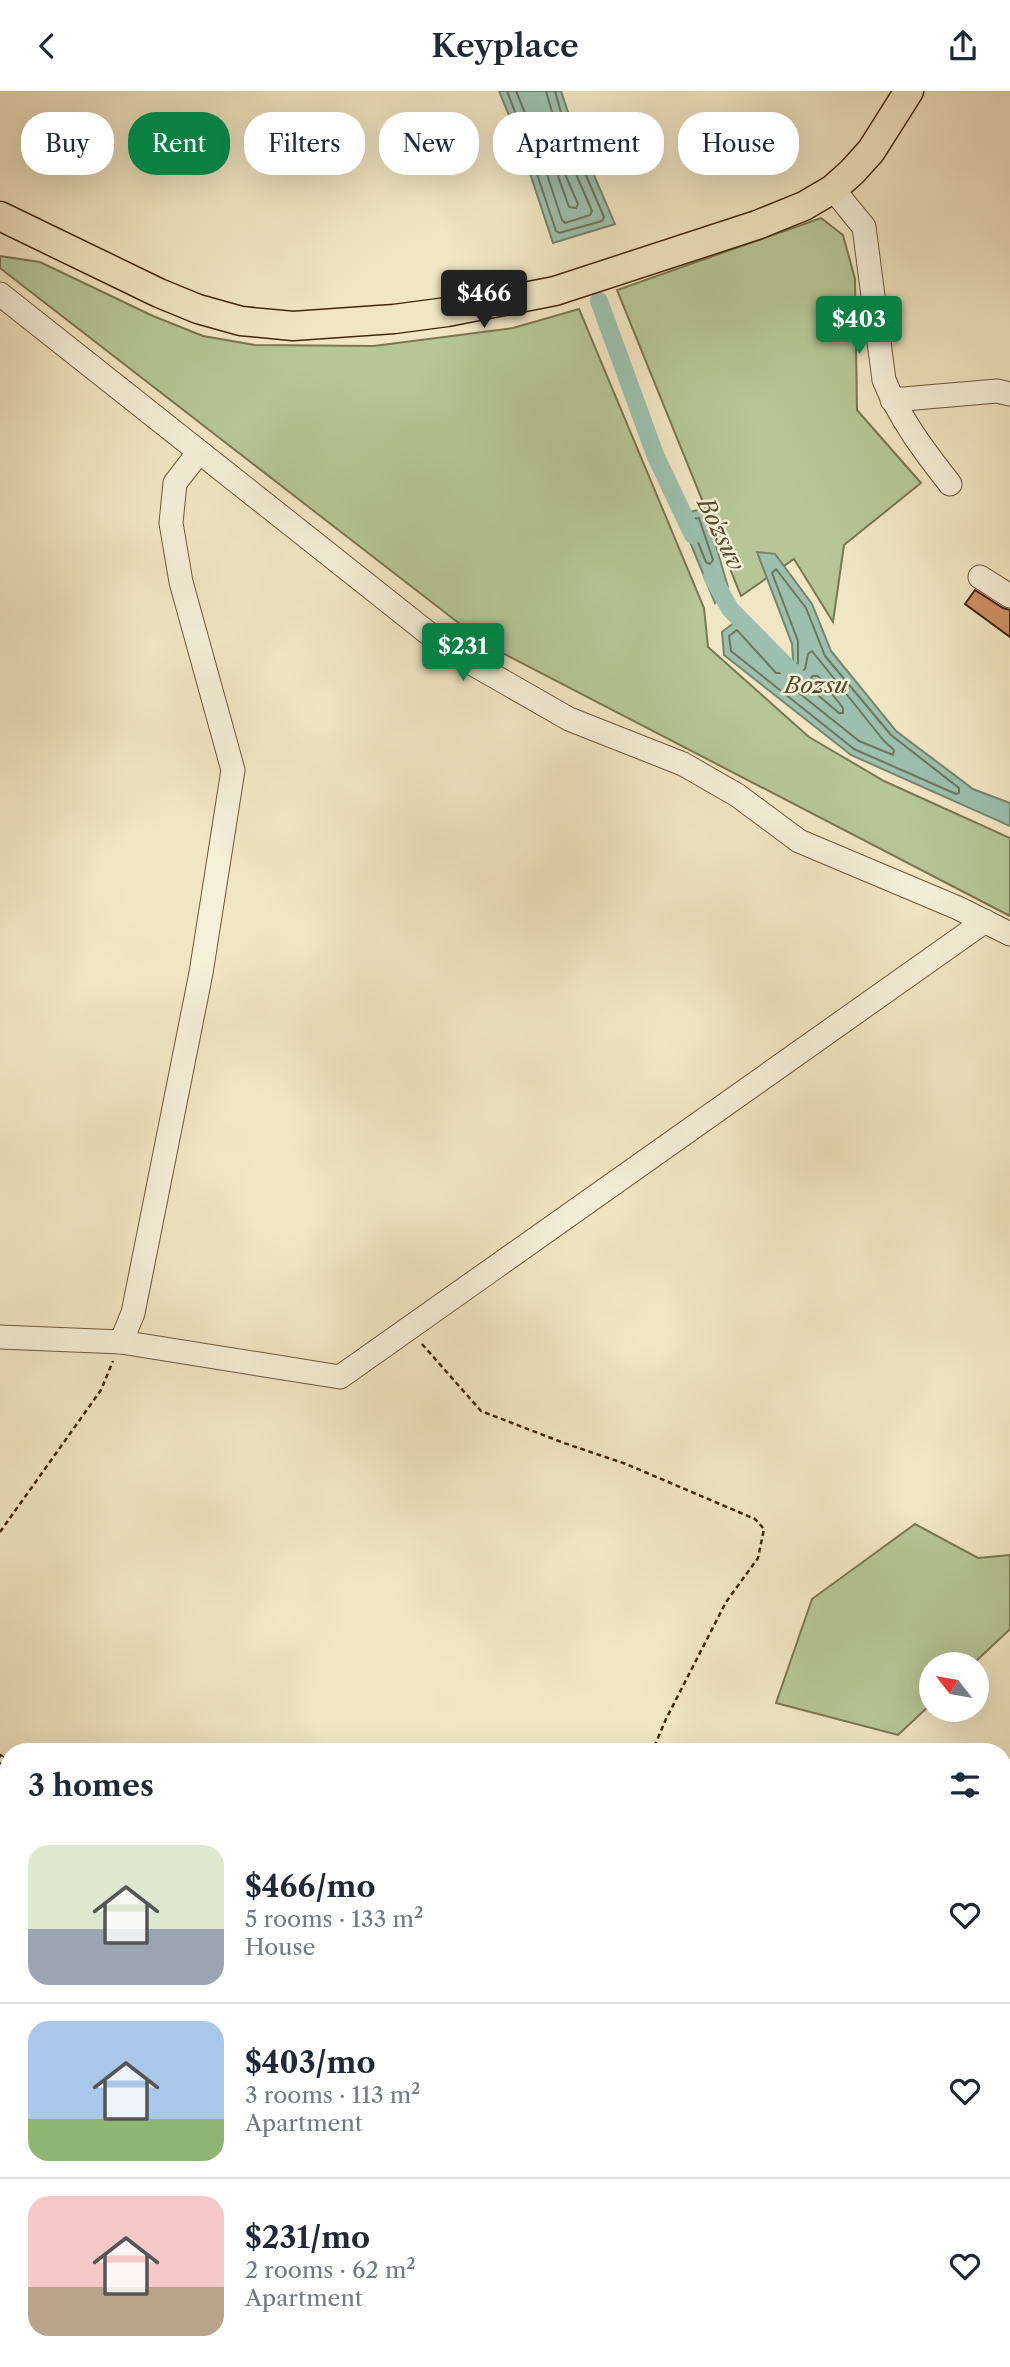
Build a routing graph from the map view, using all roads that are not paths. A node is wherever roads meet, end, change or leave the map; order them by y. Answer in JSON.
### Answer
{"nodes":[{"id":1,"x":909,"y":91,"type":"edge"},
{"id":2,"x":833,"y":189,"type":"junction"},
{"id":3,"x":0,"y":216,"type":"edge"},
{"id":4,"x":0,"y":294,"type":"edge"},
{"id":5,"x":1010,"y":394,"type":"edge"},
{"id":6,"x":892,"y":400,"type":"junction"},
{"id":7,"x":199,"y":452,"type":"junction"},
{"id":8,"x":950,"y":484,"type":"dead end"},
{"id":9,"x":981,"y":577,"type":"dead end"},
{"id":10,"x":1010,"y":596,"type":"edge"},
{"id":11,"x":985,"y":921,"type":"junction"},
{"id":12,"x":1010,"y":933,"type":"edge"},
{"id":13,"x":0,"y":1337,"type":"edge"},
{"id":14,"x":121,"y":1342,"type":"junction"}],
"edges":[{"from":1,"to":2,"type":"main road"},
{"from":2,"to":3,"type":"main road"},
{"from":2,"to":6,"type":"street"},
{"from":4,"to":7,"type":"street"},
{"from":5,"to":6,"type":"street"},
{"from":6,"to":8,"type":"street"},
{"from":7,"to":11,"type":"street"},
{"from":7,"to":14,"type":"street"},
{"from":9,"to":10,"type":"street"},
{"from":11,"to":12,"type":"street"},
{"from":11,"to":14,"type":"street"},
{"from":13,"to":14,"type":"street"}]}
